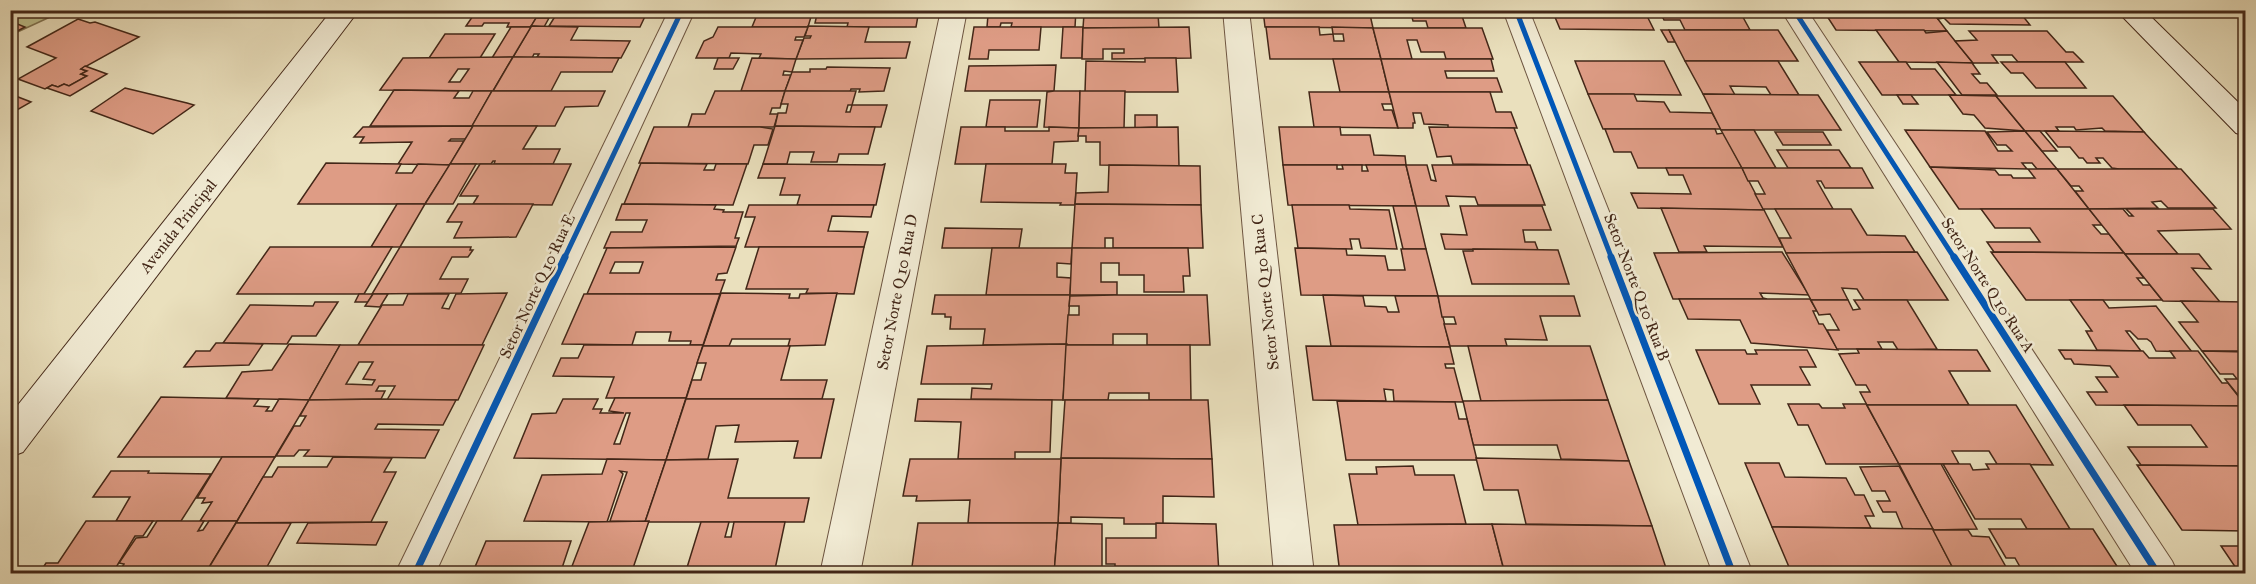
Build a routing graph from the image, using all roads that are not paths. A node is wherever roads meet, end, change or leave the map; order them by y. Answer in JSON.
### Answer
{"nodes":[{"id":1,"x":346,"y":10,"type":"edge"},
{"id":2,"x":682,"y":10,"type":"edge"},
{"id":3,"x":954,"y":10,"type":"edge"},
{"id":4,"x":1236,"y":10,"type":"edge"},
{"id":5,"x":1516,"y":10,"type":"edge"},
{"id":6,"x":1794,"y":10,"type":"edge"},
{"id":7,"x":2129,"y":10,"type":"edge"},
{"id":8,"x":2246,"y":127,"type":"edge"},
{"id":9,"x":10,"y":442,"type":"edge"},
{"id":10,"x":415,"y":573,"type":"edge"},
{"id":11,"x":840,"y":573,"type":"edge"},
{"id":12,"x":1294,"y":573,"type":"edge"},
{"id":13,"x":1733,"y":573,"type":"edge"},
{"id":14,"x":2158,"y":573,"type":"edge"}],
"edges":[{"from":1,"to":9,"type":"street","name":"Avenida Principal"},
{"from":2,"to":10,"type":"street","name":"Setor Norte Q 10 Rua E"},
{"from":3,"to":11,"type":"street","name":"Setor Norte Q 10 Rua D"},
{"from":4,"to":12,"type":"street","name":"Setor Norte Q 10 Rua C"},
{"from":5,"to":13,"type":"street","name":"Setor Norte Q 10 Rua B"},
{"from":6,"to":14,"type":"street","name":"Setor Norte Q 10 Rua A"},
{"from":7,"to":8,"type":"street"}]}
